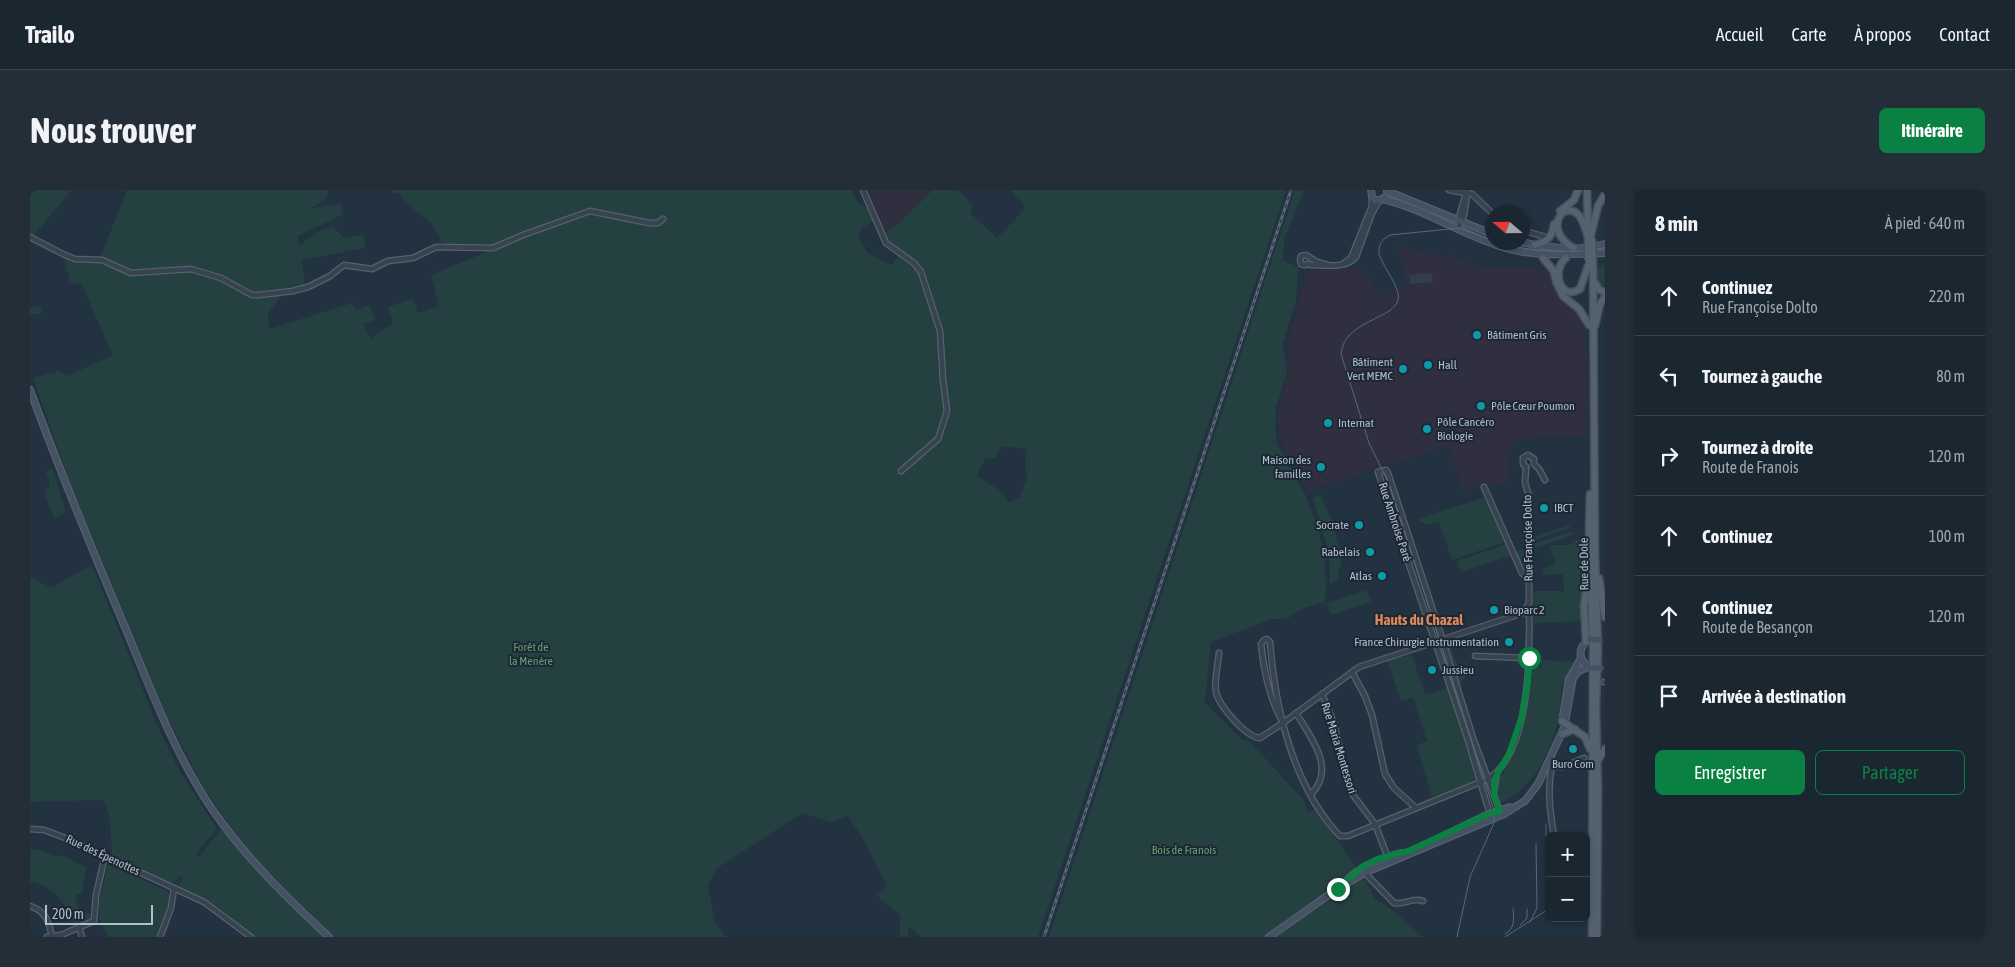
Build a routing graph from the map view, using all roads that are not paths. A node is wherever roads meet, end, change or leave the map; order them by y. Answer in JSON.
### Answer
{"nodes":[{"id":1,"x":863,"y":190,"type":"edge"},
{"id":2,"x":1386,"y":190,"type":"edge"},
{"id":3,"x":1449,"y":190,"type":"edge"},
{"id":4,"x":1578,"y":190,"type":"edge"},
{"id":5,"x":1589,"y":190,"type":"edge"},
{"id":6,"x":1467,"y":192,"type":"edge"},
{"id":7,"x":1370,"y":193,"type":"edge"},
{"id":8,"x":1605,"y":194,"type":"edge"},
{"id":9,"x":1381,"y":200,"type":"junction"},
{"id":10,"x":1467,"y":201,"type":"junction"},
{"id":11,"x":1480,"y":203,"type":"junction"},
{"id":12,"x":1485,"y":207,"type":"edge"},
{"id":13,"x":663,"y":219,"type":"dead end"},
{"id":14,"x":1460,"y":222,"type":"junction"},
{"id":15,"x":1459,"y":230,"type":"junction"},
{"id":16,"x":1485,"y":231,"type":"edge"},
{"id":17,"x":1530,"y":232,"type":"edge"},
{"id":18,"x":30,"y":237,"type":"edge"},
{"id":19,"x":1549,"y":238,"type":"junction"},
{"id":20,"x":1590,"y":238,"type":"junction"},
{"id":21,"x":1358,"y":241,"type":"junction"},
{"id":22,"x":1605,"y":244,"type":"edge"},
{"id":23,"x":1530,"y":245,"type":"edge"},
{"id":24,"x":1360,"y":246,"type":"junction"},
{"id":25,"x":1535,"y":246,"type":"junction"},
{"id":26,"x":1525,"y":252,"type":"junction"},
{"id":27,"x":1571,"y":253,"type":"junction"},
{"id":28,"x":1605,"y":253,"type":"edge"},
{"id":29,"x":1543,"y":258,"type":"joint"},
{"id":30,"x":1309,"y":261,"type":"dead end"},
{"id":31,"x":1590,"y":262,"type":"junction"},
{"id":32,"x":1338,"y":265,"type":"junction"},
{"id":33,"x":1592,"y":276,"type":"junction"},
{"id":34,"x":1605,"y":292,"type":"edge"},
{"id":35,"x":1605,"y":297,"type":"edge"},
{"id":36,"x":1589,"y":325,"type":"junction"},
{"id":37,"x":1593,"y":332,"type":"junction"},
{"id":38,"x":30,"y":390,"type":"edge"},
{"id":39,"x":1534,"y":464,"type":"junction"},
{"id":40,"x":1526,"y":467,"type":"junction"},
{"id":41,"x":901,"y":471,"type":"dead end"},
{"id":42,"x":1546,"y":480,"type":"dead end"},
{"id":43,"x":1484,"y":487,"type":"dead end"},
{"id":44,"x":1592,"y":516,"type":"junction"},
{"id":45,"x":1592,"y":531,"type":"junction"},
{"id":46,"x":1594,"y":554,"type":"junction"},
{"id":47,"x":1590,"y":564,"type":"junction"},
{"id":48,"x":1529,"y":580,"type":"junction"},
{"id":49,"x":1525,"y":611,"type":"junction"},
{"id":50,"x":1605,"y":616,"type":"edge"},
{"id":51,"x":1443,"y":640,"type":"junction"},
{"id":52,"x":1588,"y":641,"type":"junction"},
{"id":53,"x":1603,"y":641,"type":"edge"},
{"id":54,"x":1434,"y":642,"type":"junction"},
{"id":55,"x":1219,"y":653,"type":"dead end"},
{"id":56,"x":1475,"y":656,"type":"dead end"},
{"id":57,"x":1529,"y":658,"type":"junction"},
{"id":58,"x":1581,"y":658,"type":"junction"},
{"id":59,"x":1603,"y":666,"type":"edge"},
{"id":60,"x":1589,"y":668,"type":"junction"},
{"id":61,"x":1352,"y":672,"type":"junction"},
{"id":62,"x":1322,"y":694,"type":"junction"},
{"id":63,"x":1296,"y":713,"type":"junction"},
{"id":64,"x":1564,"y":722,"type":"junction"},
{"id":65,"x":1283,"y":723,"type":"junction"},
{"id":66,"x":1574,"y":729,"type":"junction"},
{"id":67,"x":1562,"y":734,"type":"junction"},
{"id":68,"x":1605,"y":749,"type":"edge"},
{"id":69,"x":1584,"y":758,"type":"dead end"},
{"id":70,"x":1550,"y":761,"type":"junction"},
{"id":71,"x":1598,"y":761,"type":"junction"},
{"id":72,"x":1593,"y":767,"type":"junction"},
{"id":73,"x":1498,"y":772,"type":"junction"},
{"id":74,"x":1486,"y":780,"type":"junction"},
{"id":75,"x":1479,"y":782,"type":"junction"},
{"id":76,"x":1311,"y":794,"type":"junction"},
{"id":77,"x":1495,"y":798,"type":"junction"},
{"id":78,"x":1416,"y":808,"type":"junction"},
{"id":79,"x":1493,"y":812,"type":"junction"},
{"id":80,"x":1375,"y":824,"type":"junction"},
{"id":81,"x":30,"y":829,"type":"edge"},
{"id":82,"x":1553,"y":832,"type":"edge"},
{"id":83,"x":105,"y":856,"type":"junction"},
{"id":84,"x":1390,"y":858,"type":"junction"},
{"id":85,"x":1363,"y":870,"type":"junction"},
{"id":86,"x":174,"y":888,"type":"junction"},
{"id":87,"x":1423,"y":902,"type":"dead end"},
{"id":88,"x":30,"y":906,"type":"edge"},
{"id":89,"x":79,"y":928,"type":"junction"},
{"id":90,"x":47,"y":937,"type":"edge"},
{"id":91,"x":52,"y":937,"type":"edge"},
{"id":92,"x":82,"y":937,"type":"edge"},
{"id":93,"x":160,"y":937,"type":"edge"},
{"id":94,"x":251,"y":937,"type":"edge"},
{"id":95,"x":329,"y":937,"type":"edge"},
{"id":96,"x":1268,"y":937,"type":"edge"},
{"id":97,"x":1592,"y":937,"type":"edge"},
{"id":98,"x":1597,"y":937,"type":"edge"}],
"edges":[{"from":1,"to":41,"type":"street"},
{"from":2,"to":9,"type":"main road"},
{"from":2,"to":14,"type":"main road"},
{"from":3,"to":6,"type":"street"},
{"from":4,"to":19,"type":"main road"},
{"from":5,"to":20,"type":"main road","name":"Rue de Dole"},
{"from":6,"to":10,"type":"street"},
{"from":6,"to":11,"type":"street"},
{"from":6,"to":14,"type":"street"},
{"from":7,"to":9,"type":"main road"},
{"from":7,"to":21,"type":"street"},
{"from":8,"to":20,"type":"main road"},
{"from":9,"to":15,"type":"main road"},
{"from":9,"to":24,"type":"street"},
{"from":10,"to":11,"type":"street"},
{"from":10,"to":14,"type":"street"},
{"from":11,"to":12,"type":"street"},
{"from":13,"to":18,"type":"street"},
{"from":14,"to":15,"type":"street"},
{"from":14,"to":16,"type":"main road"},
{"from":15,"to":26,"type":"main road"},
{"from":17,"to":19,"type":"street"},
{"from":19,"to":25,"type":"main road"},
{"from":20,"to":27,"type":"main road"},
{"from":20,"to":31,"type":"main road","name":"Rue de Dole","bridge":true},
{"from":21,"to":24,"type":"street"},
{"from":21,"to":32,"type":"street"},
{"from":22,"to":27,"type":"main road"},
{"from":23,"to":25,"type":"main road"},
{"from":24,"to":32,"type":"street"},
{"from":25,"to":27,"type":"main road"},
{"from":26,"to":27,"type":"main road"},
{"from":26,"to":29,"type":"main road"},
{"from":27,"to":28,"type":"main road"},
{"from":27,"to":31,"type":"main road"},
{"from":29,"to":36,"type":"main road"},
{"from":30,"to":32,"type":"street"},
{"from":31,"to":33,"type":"main road","name":"Rue de Dole"},
{"from":31,"to":36,"type":"main road","name":"Rue de Dole"},
{"from":33,"to":34,"type":"main road"},
{"from":33,"to":37,"type":"main road","name":"Rue de Dole"},
{"from":35,"to":37,"type":"main road"},
{"from":36,"to":44,"type":"main road","name":"Rue de Dole"},
{"from":37,"to":44,"type":"main road","name":"Rue de Dole"},
{"from":38,"to":95,"type":"main road"},
{"from":39,"to":40,"type":"street"},
{"from":39,"to":40,"type":"street"},
{"from":39,"to":42,"type":"street"},
{"from":40,"to":48,"type":"street","name":"Rue Françoise Dolto"},
{"from":43,"to":48,"type":"street"},
{"from":44,"to":45,"type":"main road","name":"Rue de Dole"},
{"from":45,"to":46,"type":"main road","name":"Rue de Dole"},
{"from":45,"to":47,"type":"main road","name":"Rue de Dole"},
{"from":46,"to":50,"type":"main road"},
{"from":46,"to":71,"type":"main road","name":"Rue de Dole"},
{"from":47,"to":52,"type":"main road"},
{"from":47,"to":72,"type":"main road","name":"Rue de Dole"},
{"from":48,"to":49,"type":"street","name":"Rue Françoise Dolto"},
{"from":49,"to":51,"type":"street"},
{"from":49,"to":57,"type":"street"},
{"from":51,"to":54,"type":"street"},
{"from":51,"to":54,"type":"street","name":"Rue Ambroise Paré"},
{"from":51,"to":74,"type":"street","name":"Rue Ambroise Paré"},
{"from":52,"to":53,"type":"main road","bridge":true},
{"from":52,"to":58,"type":"main road"},
{"from":54,"to":61,"type":"street"},
{"from":54,"to":75,"type":"street","name":"Rue Ambroise Paré"},
{"from":55,"to":65,"type":"street"},
{"from":56,"to":57,"type":"street"},
{"from":57,"to":73,"type":"street"},
{"from":58,"to":60,"type":"main road"},
{"from":58,"to":64,"type":"main road"},
{"from":59,"to":60,"type":"main road","bridge":true},
{"from":60,"to":64,"type":"main road"},
{"from":61,"to":62,"type":"street"},
{"from":61,"to":78,"type":"street"},
{"from":62,"to":63,"type":"street"},
{"from":62,"to":80,"type":"street","name":"Rue Maria Montessori"},
{"from":63,"to":65,"type":"street"},
{"from":63,"to":76,"type":"street"},
{"from":64,"to":66,"type":"main road"},
{"from":64,"to":67,"type":"main road"},
{"from":64,"to":70,"type":"main road"},
{"from":65,"to":65,"type":"street"},
{"from":65,"to":76,"type":"street"},
{"from":66,"to":67,"type":"main road"},
{"from":66,"to":72,"type":"main road"},
{"from":67,"to":70,"type":"main road"},
{"from":68,"to":71,"type":"main road"},
{"from":69,"to":70,"type":"street"},
{"from":70,"to":79,"type":"main road"},
{"from":70,"to":82,"type":"street"},
{"from":70,"to":84,"type":"main road"},
{"from":71,"to":98,"type":"main road","name":"Rue de Dole"},
{"from":72,"to":97,"type":"main road","name":"Rue de Dole"},
{"from":73,"to":74,"type":"street"},
{"from":73,"to":77,"type":"street"},
{"from":74,"to":75,"type":"street"},
{"from":74,"to":77,"type":"street","name":"Rue Ambroise Paré"},
{"from":75,"to":78,"type":"street"},
{"from":75,"to":79,"type":"street","name":"Rue Ambroise Paré"},
{"from":76,"to":80,"type":"street"},
{"from":77,"to":79,"type":"street","name":"Rue Ambroise Paré"},
{"from":78,"to":80,"type":"street"},
{"from":79,"to":84,"type":"main road"},
{"from":80,"to":84,"type":"street","name":"Rue Maria Montessori"},
{"from":81,"to":83,"type":"street","name":"Rue des Épenottes"},
{"from":83,"to":86,"type":"street","name":"Rue des Épenottes"},
{"from":83,"to":89,"type":"street"},
{"from":84,"to":85,"type":"main road"},
{"from":85,"to":87,"type":"street"},
{"from":85,"to":96,"type":"main road"},
{"from":86,"to":93,"type":"street"},
{"from":86,"to":94,"type":"street","name":"Rue des Épenottes"},
{"from":88,"to":91,"type":"street"},
{"from":89,"to":91,"type":"street"},
{"from":89,"to":92,"type":"street"},
{"from":90,"to":91,"type":"street"}]}
